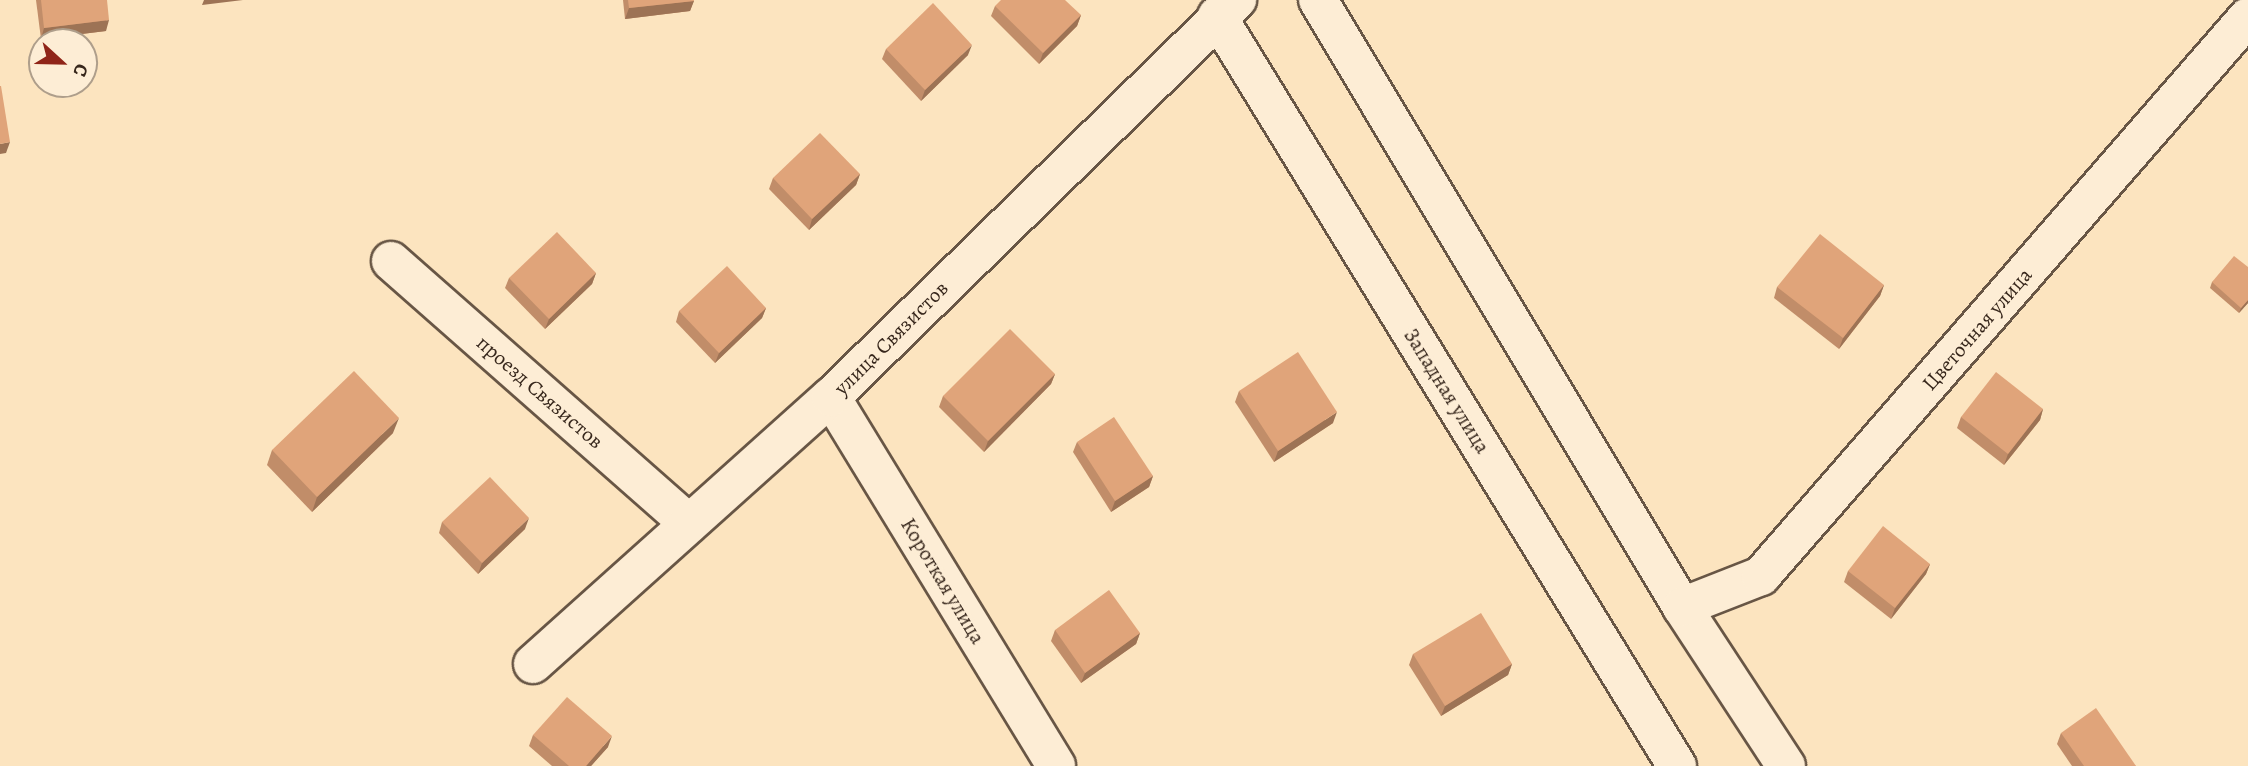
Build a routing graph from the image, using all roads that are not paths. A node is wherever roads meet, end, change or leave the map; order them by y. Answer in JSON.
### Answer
{"nodes":[{"id":1,"x":1318,"y":0,"type":"edge"},
{"id":2,"x":1227,"y":8,"type":"edge"},
{"id":3,"x":2248,"y":17,"type":"edge"},
{"id":4,"x":391,"y":261,"type":"dead end"},
{"id":5,"x":831,"y":397,"type":"junction"},
{"id":6,"x":689,"y":524,"type":"junction"},
{"id":7,"x":1682,"y":607,"type":"junction"},
{"id":8,"x":533,"y":664,"type":"dead end"},
{"id":9,"x":1056,"y":766,"type":"edge"},
{"id":10,"x":1676,"y":766,"type":"edge"},
{"id":11,"x":1786,"y":766,"type":"edge"}],
"edges":[{"from":1,"to":7,"type":"street"},
{"from":2,"to":5,"type":"street","name":"улица Связистов"},
{"from":2,"to":10,"type":"street","name":"Западная улица"},
{"from":3,"to":7,"type":"street","name":"Цветочная улица"},
{"from":4,"to":6,"type":"street","name":"проезд Связистов"},
{"from":5,"to":6,"type":"street","name":"улица Связистов"},
{"from":5,"to":9,"type":"street","name":"Короткая улица"},
{"from":6,"to":8,"type":"street","name":"улица Связистов"},
{"from":7,"to":11,"type":"street"}]}
